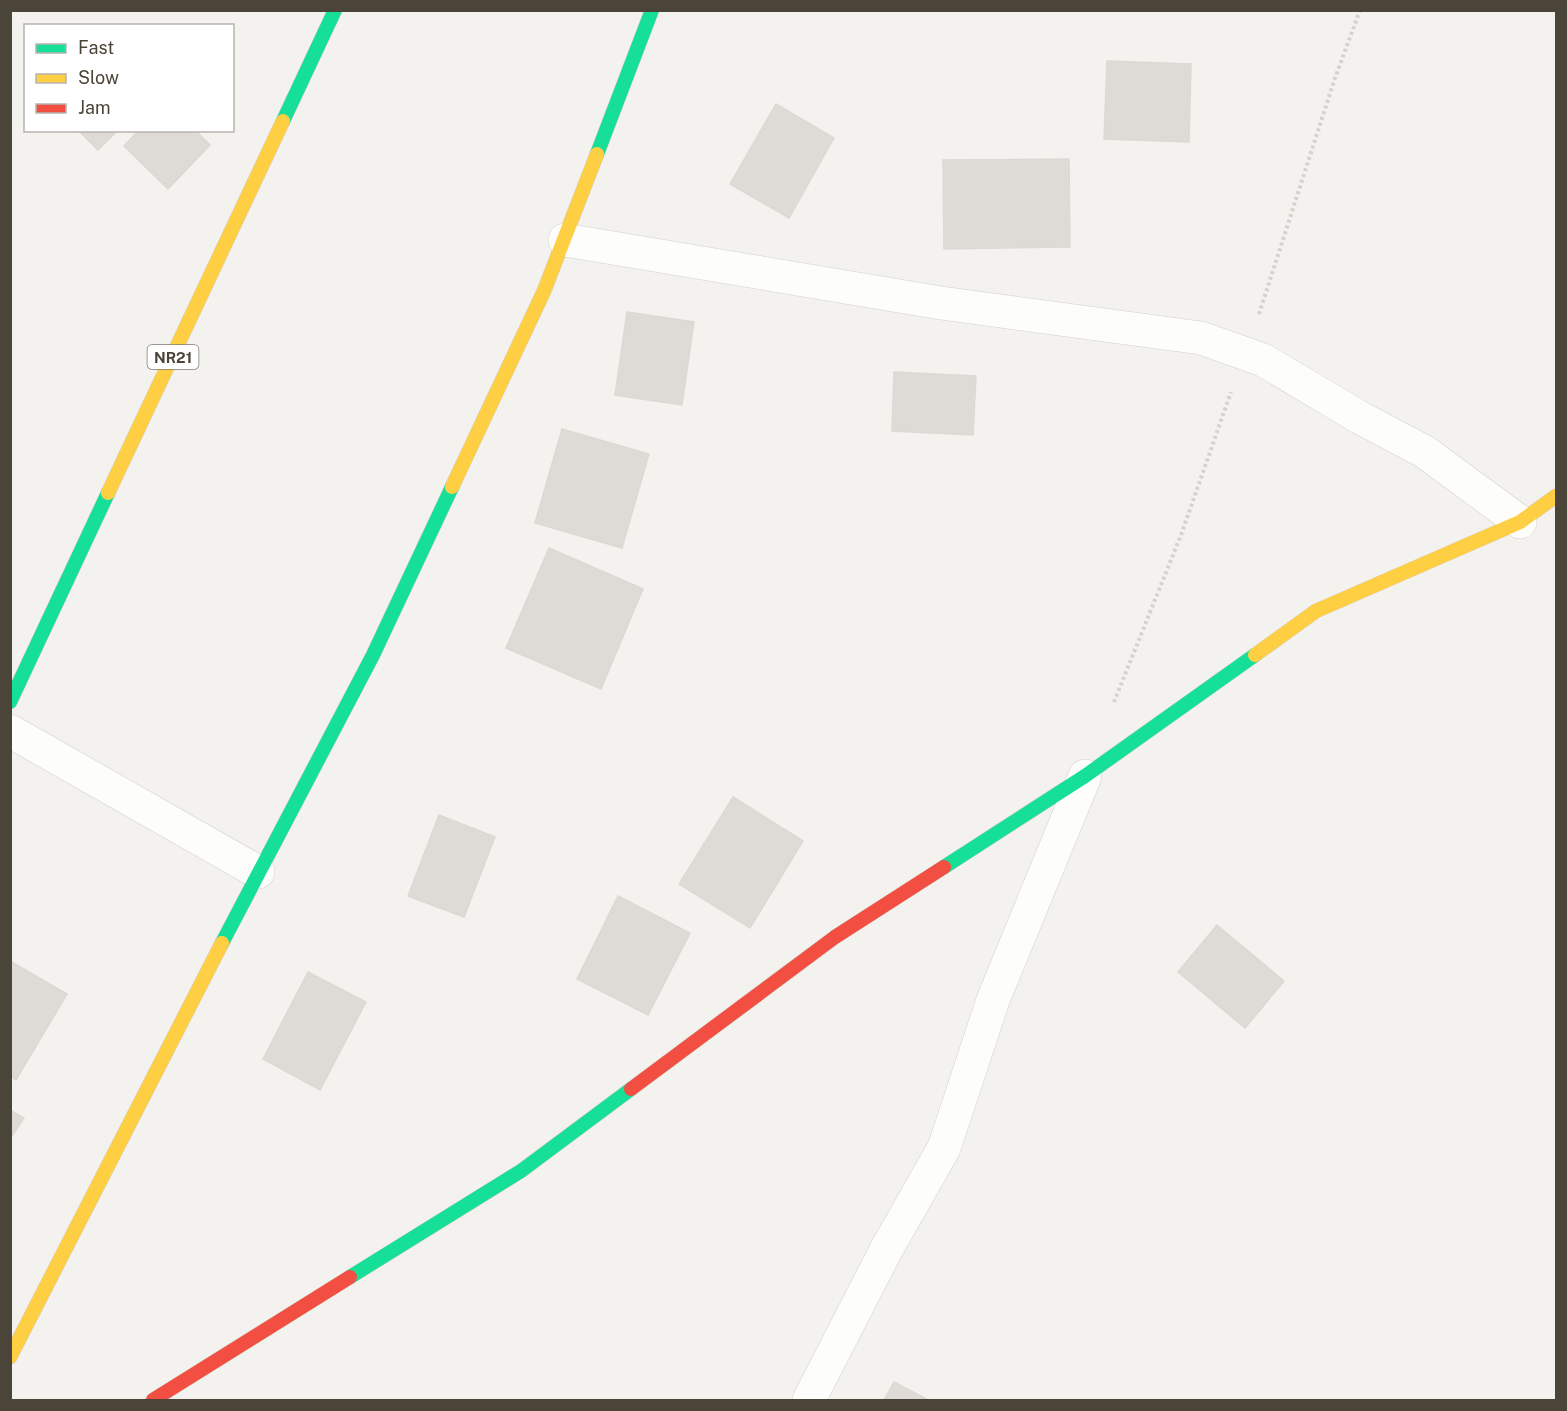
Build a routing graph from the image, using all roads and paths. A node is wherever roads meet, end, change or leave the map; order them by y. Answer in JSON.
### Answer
{"nodes":[{"id":1,"x":335,"y":10,"type":"edge"},
{"id":2,"x":652,"y":10,"type":"edge"},
{"id":3,"x":565,"y":240,"type":"junction"},
{"id":4,"x":1557,"y":496,"type":"edge"},
{"id":5,"x":1520,"y":522,"type":"junction"},
{"id":6,"x":10,"y":702,"type":"edge"},
{"id":7,"x":10,"y":731,"type":"edge"},
{"id":8,"x":1085,"y":776,"type":"junction"},
{"id":9,"x":258,"y":872,"type":"junction"},
{"id":10,"x":10,"y":1357,"type":"edge"},
{"id":11,"x":153,"y":1401,"type":"edge"},
{"id":12,"x":809,"y":1401,"type":"edge"}],
"edges":[{"from":1,"to":6,"type":"street","number":"NR21"},
{"from":2,"to":3,"type":"street"},
{"from":3,"to":5,"type":"street"},
{"from":3,"to":9,"type":"street"},
{"from":4,"to":5,"type":"street"},
{"from":5,"to":8,"type":"street"},
{"from":7,"to":9,"type":"street"},
{"from":8,"to":11,"type":"street"},
{"from":8,"to":12,"type":"street"},
{"from":9,"to":10,"type":"street"}]}
